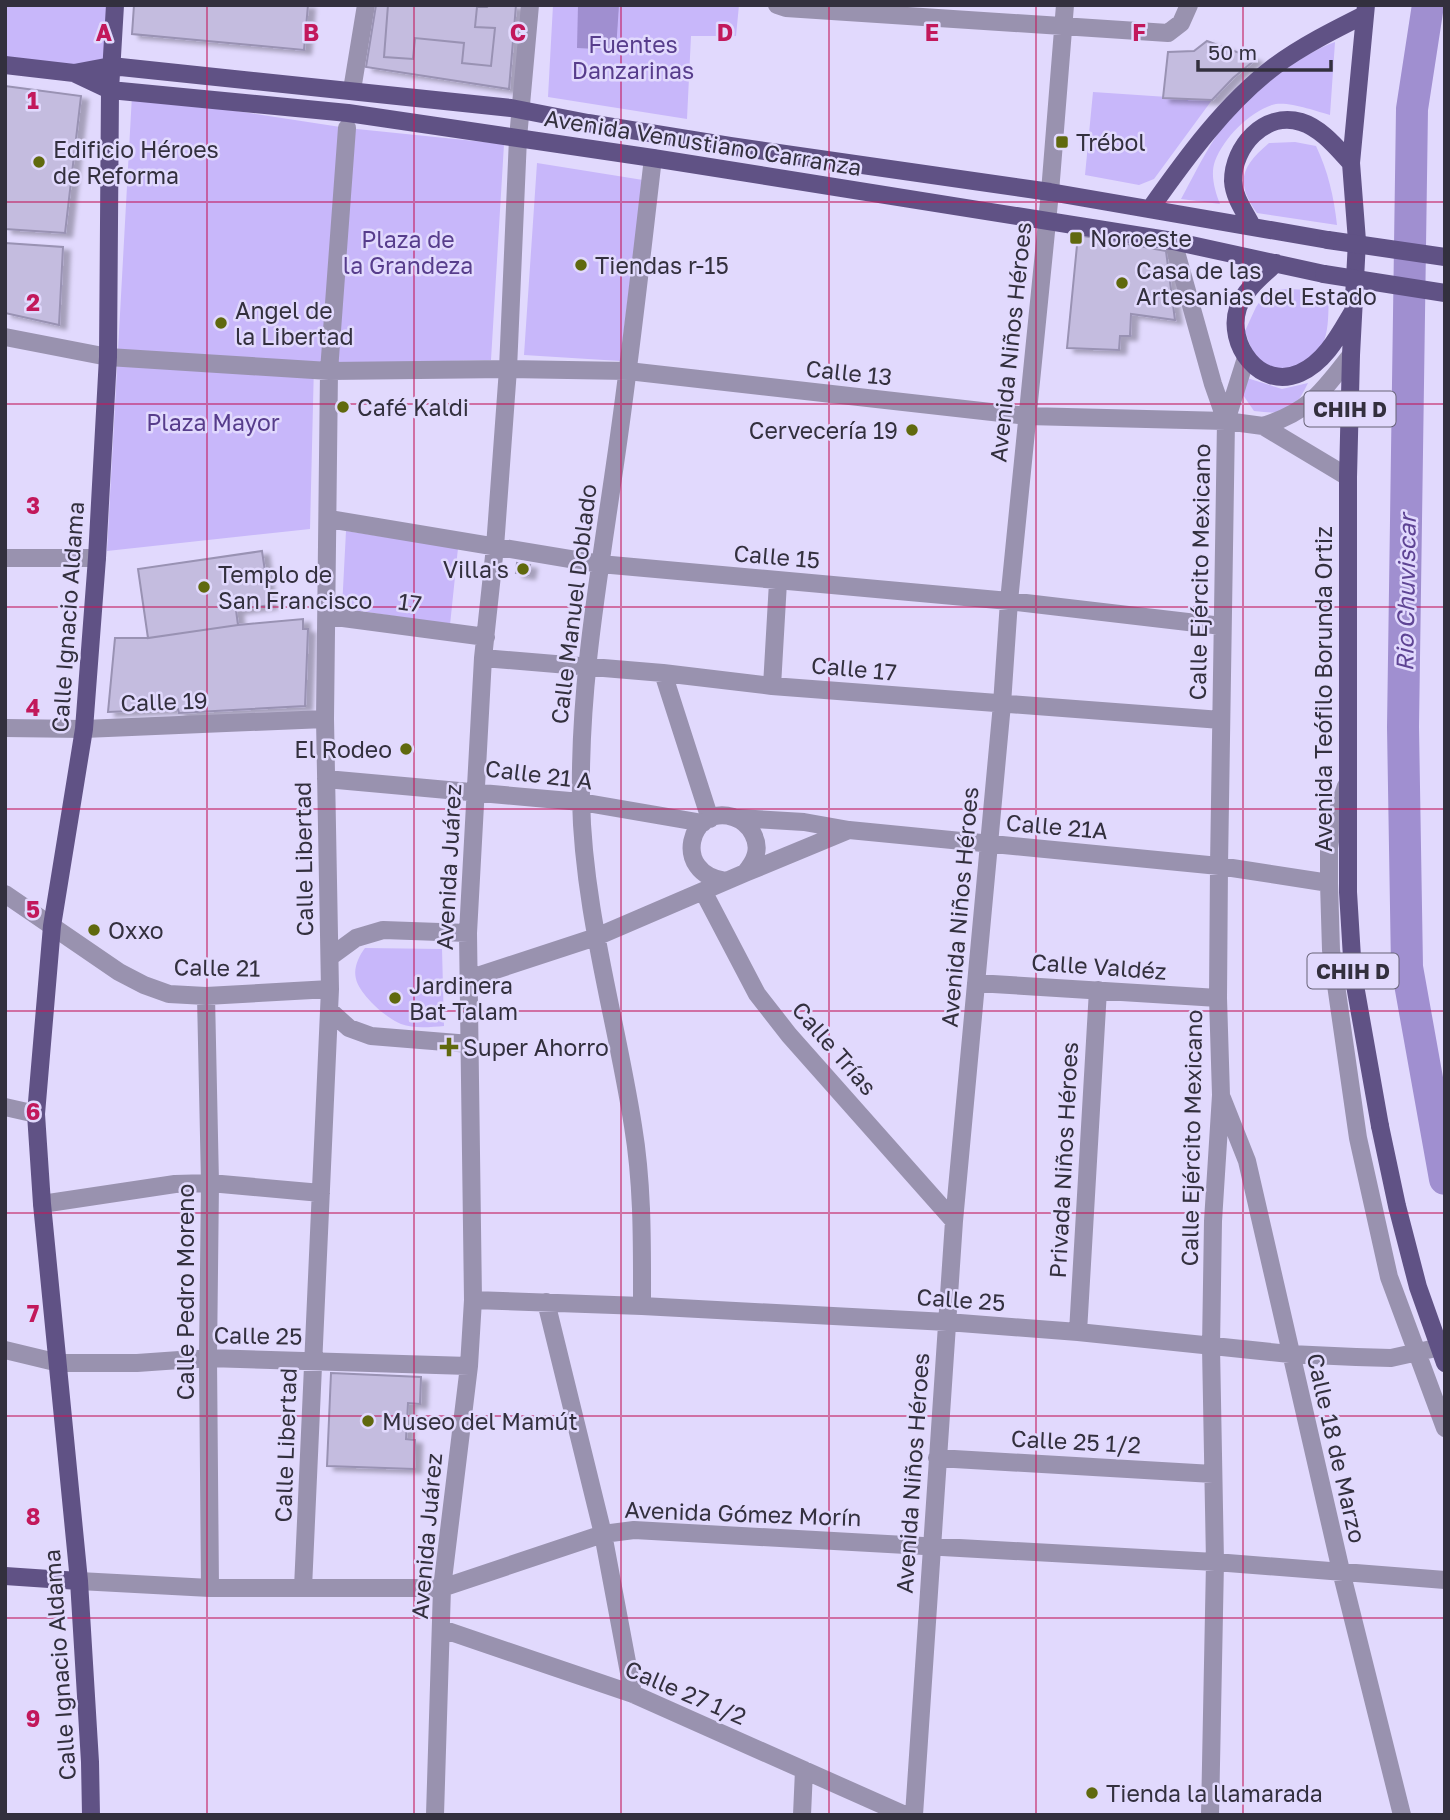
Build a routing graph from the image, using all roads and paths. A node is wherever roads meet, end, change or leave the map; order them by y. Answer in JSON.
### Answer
{"nodes":[{"id":1,"x":115,"y":5,"type":"edge"},
{"id":2,"x":366,"y":5,"type":"edge"},
{"id":3,"x":530,"y":5,"type":"edge"},
{"id":4,"x":777,"y":5,"type":"edge"},
{"id":5,"x":1065,"y":5,"type":"edge"},
{"id":6,"x":1189,"y":5,"type":"edge"},
{"id":7,"x":1365,"y":10,"type":"edge"},
{"id":8,"x":1063,"y":27,"type":"junction"},
{"id":9,"x":5,"y":65,"type":"edge"},
{"id":10,"x":111,"y":66,"type":"junction"},
{"id":11,"x":74,"y":73,"type":"junction"},
{"id":12,"x":110,"y":90,"type":"junction"},
{"id":13,"x":352,"y":90,"type":"junction"},
{"id":14,"x":521,"y":109,"type":"junction"},
{"id":15,"x":347,"y":128,"type":"dead end"},
{"id":16,"x":517,"y":138,"type":"junction"},
{"id":17,"x":653,"y":158,"type":"junction"},
{"id":18,"x":1352,"y":163,"type":"junction"},
{"id":19,"x":1050,"y":192,"type":"junction"},
{"id":20,"x":1150,"y":209,"type":"junction"},
{"id":21,"x":1046,"y":220,"type":"junction"},
{"id":22,"x":1252,"y":226,"type":"junction"},
{"id":23,"x":1172,"y":241,"type":"junction"},
{"id":24,"x":1445,"y":257,"type":"edge"},
{"id":25,"x":1276,"y":263,"type":"junction"},
{"id":26,"x":1445,"y":293,"type":"edge"},
{"id":27,"x":1354,"y":310,"type":"junction"},
{"id":28,"x":5,"y":337,"type":"edge"},
{"id":29,"x":1351,"y":355,"type":"junction"},
{"id":30,"x":108,"y":357,"type":"junction"},
{"id":31,"x":1246,"y":358,"type":"junction"},
{"id":32,"x":508,"y":369,"type":"junction"},
{"id":33,"x":329,"y":370,"type":"junction"},
{"id":34,"x":628,"y":371,"type":"junction"},
{"id":35,"x":1027,"y":416,"type":"junction"},
{"id":36,"x":1226,"y":421,"type":"junction"},
{"id":37,"x":1263,"y":426,"type":"junction"},
{"id":38,"x":1348,"y":477,"type":"junction"},
{"id":39,"x":329,"y":519,"type":"junction"},
{"id":40,"x":495,"y":547,"type":"junction"},
{"id":41,"x":5,"y":558,"type":"edge"},
{"id":42,"x":97,"y":558,"type":"junction"},
{"id":43,"x":600,"y":564,"type":"junction"},
{"id":44,"x":778,"y":582,"type":"junction"},
{"id":45,"x":1009,"y":601,"type":"junction"},
{"id":46,"x":328,"y":616,"type":"junction"},
{"id":47,"x":1222,"y":626,"type":"junction"},
{"id":48,"x":485,"y":637,"type":"junction"},
{"id":49,"x":484,"y":658,"type":"junction"},
{"id":50,"x":585,"y":667,"type":"junction"},
{"id":51,"x":663,"y":673,"type":"junction"},
{"id":52,"x":772,"y":686,"type":"junction"},
{"id":53,"x":1002,"y":704,"type":"junction"},
{"id":54,"x":325,"y":719,"type":"junction"},
{"id":55,"x":1221,"y":720,"type":"junction"},
{"id":56,"x":5,"y":728,"type":"edge"},
{"id":57,"x":85,"y":729,"type":"junction"},
{"id":58,"x":326,"y":779,"type":"junction"},
{"id":59,"x":1348,"y":783,"type":"junction"},
{"id":60,"x":475,"y":791,"type":"junction"},
{"id":61,"x":581,"y":802,"type":"junction"},
{"id":62,"x":738,"y":818,"type":"junction"},
{"id":63,"x":706,"y":821,"type":"junction"},
{"id":64,"x":849,"y":830,"type":"junction"},
{"id":65,"x":989,"y":845,"type":"junction"},
{"id":66,"x":1219,"y":866,"type":"junction"},
{"id":67,"x":745,"y":873,"type":"junction"},
{"id":68,"x":725,"y":881,"type":"junction"},
{"id":69,"x":1329,"y":883,"type":"junction"},
{"id":70,"x":703,"y":891,"type":"junction"},
{"id":71,"x":5,"y":894,"type":"edge"},
{"id":72,"x":52,"y":926,"type":"junction"},
{"id":73,"x":468,"y":933,"type":"junction"},
{"id":74,"x":596,"y":937,"type":"junction"},
{"id":75,"x":330,"y":957,"type":"junction"},
{"id":76,"x":468,"y":979,"type":"junction"},
{"id":77,"x":976,"y":983,"type":"junction"},
{"id":78,"x":330,"y":989,"type":"junction"},
{"id":79,"x":1098,"y":990,"type":"junction"},
{"id":80,"x":206,"y":996,"type":"junction"},
{"id":81,"x":1218,"y":998,"type":"junction"},
{"id":82,"x":329,"y":1010,"type":"junction"},
{"id":83,"x":470,"y":1044,"type":"junction"},
{"id":84,"x":1221,"y":1095,"type":"junction"},
{"id":85,"x":5,"y":1107,"type":"edge"},
{"id":86,"x":36,"y":1114,"type":"junction"},
{"id":87,"x":211,"y":1183,"type":"junction"},
{"id":88,"x":321,"y":1194,"type":"junction"},
{"id":89,"x":42,"y":1204,"type":"junction"},
{"id":90,"x":954,"y":1221,"type":"junction"},
{"id":91,"x":472,"y":1300,"type":"junction"},
{"id":92,"x":546,"y":1302,"type":"junction"},
{"id":93,"x":642,"y":1306,"type":"junction"},
{"id":94,"x":947,"y":1322,"type":"junction"},
{"id":95,"x":1078,"y":1332,"type":"junction"},
{"id":96,"x":1211,"y":1346,"type":"junction"},
{"id":97,"x":1445,"y":1346,"type":"edge"},
{"id":98,"x":5,"y":1350,"type":"edge"},
{"id":99,"x":1418,"y":1352,"type":"junction"},
{"id":100,"x":1290,"y":1354,"type":"junction"},
{"id":101,"x":208,"y":1358,"type":"junction"},
{"id":102,"x":313,"y":1361,"type":"junction"},
{"id":103,"x":59,"y":1363,"type":"junction"},
{"id":104,"x":1445,"y":1363,"type":"edge"},
{"id":105,"x":469,"y":1366,"type":"junction"},
{"id":106,"x":1445,"y":1428,"type":"edge"},
{"id":107,"x":937,"y":1458,"type":"junction"},
{"id":108,"x":1213,"y":1474,"type":"junction"},
{"id":109,"x":603,"y":1534,"type":"junction"},
{"id":110,"x":932,"y":1545,"type":"junction"},
{"id":111,"x":1214,"y":1562,"type":"junction"},
{"id":112,"x":1341,"y":1571,"type":"junction"},
{"id":113,"x":5,"y":1576,"type":"edge"},
{"id":114,"x":1445,"y":1580,"type":"edge"},
{"id":115,"x":79,"y":1581,"type":"junction"},
{"id":116,"x":210,"y":1588,"type":"junction"},
{"id":117,"x":303,"y":1588,"type":"junction"},
{"id":118,"x":442,"y":1588,"type":"junction"},
{"id":119,"x":442,"y":1629,"type":"junction"},
{"id":120,"x":633,"y":1694,"type":"junction"},
{"id":121,"x":804,"y":1770,"type":"junction"},
{"id":122,"x":91,"y":1815,"type":"edge"},
{"id":123,"x":435,"y":1815,"type":"edge"},
{"id":124,"x":802,"y":1815,"type":"edge"},
{"id":125,"x":905,"y":1815,"type":"edge"},
{"id":126,"x":914,"y":1815,"type":"edge"},
{"id":127,"x":1210,"y":1815,"type":"edge"},
{"id":128,"x":1402,"y":1815,"type":"edge"}],
"edges":[{"from":1,"to":10,"type":"main road","name":"Calle Ignacio Aldama"},
{"from":2,"to":13,"type":"street"},
{"from":3,"to":14,"type":"street","name":"Avenida Juárez"},
{"from":4,"to":8,"type":"street"},
{"from":5,"to":8,"type":"street","name":"Avenida Niños Héroes"},
{"from":6,"to":8,"type":"street"},
{"from":7,"to":18,"type":"main road","name":"Avenida Teófilo Borunda Ortiz","number":"CHIH D"},
{"from":7,"to":20,"type":"main road"},
{"from":8,"to":19,"type":"street","name":"Avenida Niños Héroes"},
{"from":9,"to":11,"type":"main road","name":"Avenida Venustiano Carranza"},
{"from":10,"to":11,"type":"main road","name":"Avenida Venustiano Carranza"},
{"from":10,"to":12,"type":"main road","name":"Calle Ignacio Aldama"},
{"from":10,"to":13,"type":"main road","name":"Avenida Venustiano Carranza"},
{"from":11,"to":12,"type":"main road","name":"Avenida Venustiano Carranza"},
{"from":12,"to":16,"type":"main road","name":"Avenida Venustiano Carranza"},
{"from":12,"to":30,"type":"main road","name":"Calle Ignacio Aldama"},
{"from":13,"to":14,"type":"main road","name":"Avenida Venustiano Carranza"},
{"from":14,"to":16,"type":"street","name":"Avenida Juárez"},
{"from":14,"to":19,"type":"main road","name":"Avenida Venustiano Carranza"},
{"from":15,"to":33,"type":"street","name":"Calle Libertad"},
{"from":16,"to":17,"type":"main road","name":"Avenida Venustiano Carranza"},
{"from":16,"to":32,"type":"street","name":"Avenida Juárez"},
{"from":17,"to":21,"type":"main road","name":"Avenida Venustiano Carranza"},
{"from":17,"to":34,"type":"street","name":"Calle Manuel Doblado"},
{"from":18,"to":22,"type":"main road"},
{"from":18,"to":27,"type":"main road","name":"Avenida Teófilo Borunda Ortiz","number":"CHIH D"},
{"from":19,"to":20,"type":"main road","name":"Avenida Venustiano Carranza"},
{"from":19,"to":21,"type":"street","name":"Avenida Niños Héroes"},
{"from":20,"to":22,"type":"main road","name":"Avenida Venustiano Carranza"},
{"from":21,"to":23,"type":"main road","name":"Avenida Venustiano Carranza"},
{"from":21,"to":35,"type":"street","name":"Avenida Niños Héroes"},
{"from":22,"to":24,"type":"main road","name":"Avenida Venustiano Carranza","bridge":true},
{"from":23,"to":25,"type":"main road","name":"Avenida Venustiano Carranza"},
{"from":23,"to":36,"type":"street"},
{"from":25,"to":26,"type":"main road","name":"Avenida Venustiano Carranza","bridge":true},
{"from":25,"to":31,"type":"main road"},
{"from":27,"to":29,"type":"main road","name":"Avenida Teófilo Borunda Ortiz","number":"CHIH D"},
{"from":27,"to":31,"type":"main road"},
{"from":28,"to":30,"type":"street"},
{"from":29,"to":37,"type":"street"},
{"from":29,"to":38,"type":"main road","name":"Avenida Teófilo Borunda Ortiz","number":"CHIH D"},
{"from":30,"to":33,"type":"street","name":"Calle 13"},
{"from":30,"to":42,"type":"main road","name":"Calle Ignacio Aldama"},
{"from":31,"to":36,"type":"street"},
{"from":32,"to":33,"type":"street","name":"Calle 13"},
{"from":32,"to":34,"type":"street","name":"Calle 13"},
{"from":32,"to":40,"type":"street","name":"Avenida Juárez"},
{"from":33,"to":39,"type":"street","name":"Calle Libertad"},
{"from":34,"to":35,"type":"street","name":"Calle 13"},
{"from":34,"to":43,"type":"street","name":"Calle Manuel Doblado"},
{"from":35,"to":36,"type":"street","name":"Calle 13"},
{"from":35,"to":45,"type":"street","name":"Avenida Niños Héroes"},
{"from":36,"to":37,"type":"street","name":"Calle 13"},
{"from":36,"to":47,"type":"street","name":"Calle Ejército Mexicano"},
{"from":37,"to":38,"type":"street","name":"Calle 13"},
{"from":38,"to":59,"type":"main road","name":"Avenida Teófilo Borunda Ortiz","number":"CHIH D"},
{"from":39,"to":40,"type":"street","name":"Calle 15"},
{"from":39,"to":46,"type":"street","name":"Calle Libertad"},
{"from":40,"to":43,"type":"street","name":"Calle 15"},
{"from":40,"to":48,"type":"street","name":"Avenida Juárez"},
{"from":41,"to":42,"type":"street"},
{"from":42,"to":57,"type":"main road","name":"Calle Ignacio Aldama"},
{"from":43,"to":44,"type":"street","name":"Calle 15"},
{"from":43,"to":50,"type":"street","name":"Calle Manuel Doblado"},
{"from":44,"to":45,"type":"street","name":"Calle 15"},
{"from":44,"to":52,"type":"street"},
{"from":45,"to":47,"type":"street","name":"Calle 15"},
{"from":45,"to":53,"type":"street","name":"Avenida Niños Héroes"},
{"from":46,"to":48,"type":"street","name":"17"},
{"from":46,"to":54,"type":"street","name":"Calle Libertad"},
{"from":47,"to":55,"type":"street","name":"Calle Ejército Mexicano"},
{"from":48,"to":49,"type":"street","name":"Avenida Juárez"},
{"from":49,"to":50,"type":"street","name":"Calle 17"},
{"from":49,"to":60,"type":"street","name":"Avenida Juárez"},
{"from":50,"to":51,"type":"street","name":"Calle 17"},
{"from":50,"to":61,"type":"street","name":"Calle Manuel Doblado"},
{"from":51,"to":52,"type":"street","name":"Calle 17"},
{"from":51,"to":63,"type":"street"},
{"from":52,"to":53,"type":"street","name":"Calle 17"},
{"from":53,"to":55,"type":"street","name":"Calle 17"},
{"from":53,"to":65,"type":"street","name":"Avenida Niños Héroes"},
{"from":54,"to":57,"type":"street","name":"Calle 19"},
{"from":54,"to":58,"type":"street","name":"Calle Libertad"},
{"from":55,"to":66,"type":"street","name":"Calle Ejército Mexicano"},
{"from":56,"to":57,"type":"street","name":"Calle 19"},
{"from":57,"to":72,"type":"main road","name":"Calle Ignacio Aldama"},
{"from":58,"to":60,"type":"street","name":"Calle 21 A"},
{"from":58,"to":75,"type":"street","name":"Calle Libertad"},
{"from":59,"to":69,"type":"street"},
{"from":59,"to":104,"type":"main road","name":"Avenida Teófilo Borunda Ortiz","number":"CHIH D","bridge":true},
{"from":60,"to":61,"type":"street","name":"Calle 21 A"},
{"from":60,"to":73,"type":"street","name":"Avenida Juárez"},
{"from":61,"to":63,"type":"street","name":"Calle 21 A"},
{"from":61,"to":74,"type":"street","name":"Calle Manuel Doblado"},
{"from":62,"to":63,"type":"street"},
{"from":62,"to":64,"type":"street","name":"Calle 21A"},
{"from":62,"to":67,"type":"street"},
{"from":63,"to":68,"type":"street"},
{"from":64,"to":65,"type":"street","name":"Calle 21A"},
{"from":64,"to":67,"type":"street"},
{"from":65,"to":66,"type":"street","name":"Calle 21A"},
{"from":65,"to":77,"type":"street","name":"Avenida Niños Héroes"},
{"from":66,"to":69,"type":"street","name":"Calle 21A"},
{"from":66,"to":81,"type":"street","name":"Calle Ejército Mexicano"},
{"from":67,"to":68,"type":"street"},
{"from":68,"to":70,"type":"street"},
{"from":69,"to":99,"type":"street"},
{"from":70,"to":74,"type":"street"},
{"from":70,"to":90,"type":"street","name":"Calle Trías"},
{"from":71,"to":72,"type":"street","name":"Calle 21"},
{"from":72,"to":80,"type":"street","name":"Calle 21"},
{"from":72,"to":86,"type":"main road","name":"Calle Ignacio Aldama"},
{"from":73,"to":75,"type":"street"},
{"from":73,"to":76,"type":"street","name":"Avenida Juárez"},
{"from":74,"to":76,"type":"street"},
{"from":74,"to":93,"type":"street","name":"Calle Manuel Doblado"},
{"from":75,"to":78,"type":"street","name":"Calle Libertad"},
{"from":76,"to":83,"type":"street","name":"Avenida Juárez"},
{"from":77,"to":79,"type":"street","name":"Calle Valdéz"},
{"from":77,"to":90,"type":"street","name":"Avenida Niños Héroes"},
{"from":78,"to":80,"type":"street","name":"Calle 21"},
{"from":78,"to":82,"type":"street","name":"Calle Libertad"},
{"from":79,"to":81,"type":"street","name":"Calle Valdéz"},
{"from":79,"to":95,"type":"street","name":"Privada Niños Héroes"},
{"from":80,"to":87,"type":"street","name":"Calle Pedro Moreno"},
{"from":81,"to":84,"type":"street","name":"Calle Ejército Mexicano"},
{"from":82,"to":83,"type":"street"},
{"from":82,"to":88,"type":"street","name":"Calle Libertad"},
{"from":83,"to":91,"type":"street","name":"Avenida Juárez"},
{"from":84,"to":96,"type":"street","name":"Calle Ejército Mexicano"},
{"from":84,"to":100,"type":"street","name":"Calle 18 de Marzo"},
{"from":85,"to":86,"type":"street"},
{"from":86,"to":89,"type":"main road","name":"Calle Ignacio Aldama"},
{"from":87,"to":88,"type":"street"},
{"from":87,"to":89,"type":"street"},
{"from":87,"to":101,"type":"street","name":"Calle Pedro Moreno"},
{"from":88,"to":102,"type":"street","name":"Calle Libertad"},
{"from":89,"to":103,"type":"main road","name":"Calle Ignacio Aldama"},
{"from":90,"to":94,"type":"street","name":"Avenida Niños Héroes"},
{"from":91,"to":92,"type":"street","name":"Calle 25"},
{"from":91,"to":105,"type":"street","name":"Avenida Juárez"},
{"from":92,"to":93,"type":"street","name":"Calle 25"},
{"from":92,"to":109,"type":"street"},
{"from":93,"to":94,"type":"street","name":"Calle 25"},
{"from":94,"to":95,"type":"street","name":"Calle 25"},
{"from":94,"to":107,"type":"street","name":"Avenida Niños Héroes"},
{"from":95,"to":96,"type":"street","name":"Calle 25"},
{"from":96,"to":100,"type":"street","name":"Calle 25"},
{"from":96,"to":108,"type":"street","name":"Calle Ejército Mexicano"},
{"from":97,"to":99,"type":"street","name":"Calle 25"},
{"from":98,"to":103,"type":"street","name":"Calle 25"},
{"from":99,"to":100,"type":"street","name":"Calle 25"},
{"from":99,"to":106,"type":"street"},
{"from":100,"to":112,"type":"street","name":"Calle 18 de Marzo"},
{"from":101,"to":102,"type":"street","name":"Calle 25"},
{"from":101,"to":103,"type":"street","name":"Calle 25"},
{"from":101,"to":116,"type":"street","name":"Calle Pedro Moreno"},
{"from":102,"to":105,"type":"street","name":"Calle 25"},
{"from":102,"to":117,"type":"street","name":"Calle Libertad"},
{"from":103,"to":115,"type":"main road","name":"Calle Ignacio Aldama"},
{"from":105,"to":118,"type":"street","name":"Avenida Juárez"},
{"from":107,"to":108,"type":"street","name":"Calle 25 1/2"},
{"from":107,"to":110,"type":"street","name":"Avenida Niños Héroes"},
{"from":108,"to":111,"type":"street","name":"Calle Ejército Mexicano"},
{"from":109,"to":110,"type":"street","name":"Avenida Gómez Morín"},
{"from":109,"to":118,"type":"street","name":"Avenida Gómez Morín"},
{"from":109,"to":120,"type":"street"},
{"from":110,"to":111,"type":"street","name":"Avenida Gómez Morín"},
{"from":110,"to":126,"type":"street","name":"Avenida Niños Héroes"},
{"from":111,"to":112,"type":"street","name":"Avenida Gómez Morín"},
{"from":111,"to":127,"type":"street","name":"Calle Ejército Mexicano"},
{"from":112,"to":114,"type":"street","name":"Avenida Gómez Morín"},
{"from":112,"to":128,"type":"street","name":"Calle 18 de Marzo"},
{"from":113,"to":115,"type":"main road","name":"Avenida Gómez Morín"},
{"from":115,"to":116,"type":"street","name":"Avenida Gómez Morín"},
{"from":115,"to":122,"type":"main road","name":"Calle Ignacio Aldama"},
{"from":116,"to":117,"type":"street","name":"Avenida Gómez Morín"},
{"from":117,"to":118,"type":"street","name":"Avenida Gómez Morín"},
{"from":118,"to":119,"type":"street","name":"Avenida Juárez"},
{"from":119,"to":120,"type":"street","name":"Calle 27 1/2"},
{"from":119,"to":123,"type":"street","name":"Avenida Juárez"},
{"from":120,"to":121,"type":"street","name":"Calle 27 1/2"},
{"from":121,"to":124,"type":"street"},
{"from":121,"to":125,"type":"street","name":"Calle 27 1/2"}]}
